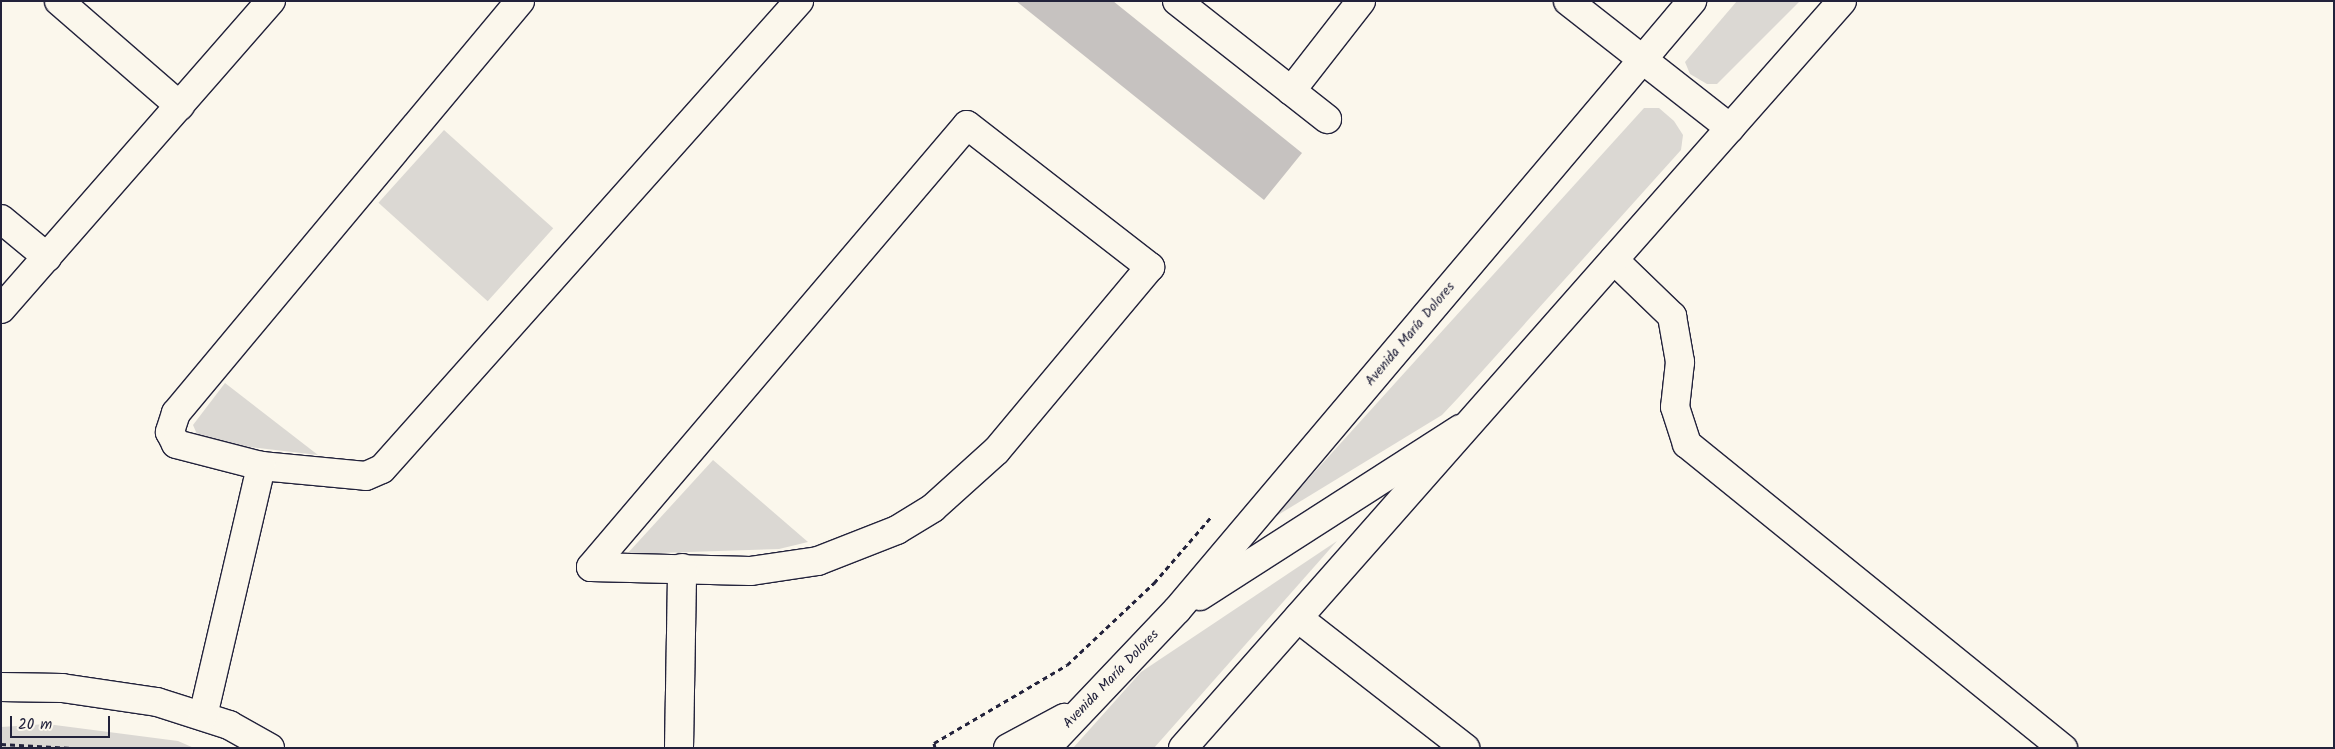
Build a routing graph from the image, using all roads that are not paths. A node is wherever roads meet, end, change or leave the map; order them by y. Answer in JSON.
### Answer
{"nodes":[{"id":1,"x":59,"y":1,"type":"edge"},
{"id":2,"x":271,"y":1,"type":"edge"},
{"id":3,"x":520,"y":1,"type":"edge"},
{"id":4,"x":799,"y":1,"type":"edge"},
{"id":5,"x":1177,"y":1,"type":"edge"},
{"id":6,"x":1361,"y":1,"type":"edge"},
{"id":7,"x":1568,"y":1,"type":"edge"},
{"id":8,"x":1692,"y":1,"type":"edge"},
{"id":9,"x":1842,"y":1,"type":"edge"},
{"id":10,"x":1643,"y":57,"type":"junction"},
{"id":11,"x":1291,"y":91,"type":"junction"},
{"id":12,"x":180,"y":106,"type":"junction"},
{"id":13,"x":1327,"y":119,"type":"dead end"},
{"id":14,"x":1730,"y":128,"type":"junction"},
{"id":15,"x":1,"y":219,"type":"edge"},
{"id":16,"x":47,"y":257,"type":"junction"},
{"id":17,"x":1614,"y":260,"type":"junction"},
{"id":18,"x":1,"y":309,"type":"edge"},
{"id":19,"x":1470,"y":422,"type":"junction"},
{"id":20,"x":261,"y":466,"type":"junction"},
{"id":21,"x":682,"y":568,"type":"junction"},
{"id":22,"x":1177,"y":610,"type":"junction"},
{"id":23,"x":1298,"y":618,"type":"junction"},
{"id":24,"x":1,"y":687,"type":"edge"},
{"id":25,"x":1077,"y":712,"type":"junction"},
{"id":26,"x":203,"y":716,"type":"junction"},
{"id":27,"x":270,"y":748,"type":"edge"},
{"id":28,"x":679,"y":748,"type":"edge"},
{"id":29,"x":1008,"y":748,"type":"edge"},
{"id":30,"x":1046,"y":748,"type":"edge"},
{"id":31,"x":1183,"y":748,"type":"edge"},
{"id":32,"x":1465,"y":748,"type":"edge"},
{"id":33,"x":2063,"y":748,"type":"edge"}],
"edges":[{"from":1,"to":12,"type":"street"},
{"from":2,"to":12,"type":"street"},
{"from":3,"to":20,"type":"street"},
{"from":4,"to":20,"type":"street"},
{"from":5,"to":11,"type":"street"},
{"from":6,"to":11,"type":"street"},
{"from":7,"to":10,"type":"street"},
{"from":8,"to":10,"type":"street","name":"Avenida María Dolores"},
{"from":9,"to":14,"type":"street","name":"Avenida María Dolores"},
{"from":10,"to":14,"type":"street"},
{"from":10,"to":22,"type":"street","name":"Avenida María Dolores"},
{"from":11,"to":13,"type":"street"},
{"from":12,"to":16,"type":"street"},
{"from":14,"to":17,"type":"street","name":"Avenida María Dolores"},
{"from":15,"to":16,"type":"street"},
{"from":16,"to":18,"type":"street"},
{"from":17,"to":19,"type":"street","name":"Avenida María Dolores"},
{"from":17,"to":33,"type":"street"},
{"from":19,"to":22,"type":"street","name":"Avenida María Dolores"},
{"from":19,"to":23,"type":"street","name":"Avenida María Dolores"},
{"from":20,"to":26,"type":"street"},
{"from":21,"to":21,"type":"street"},
{"from":21,"to":28,"type":"street"},
{"from":22,"to":25,"type":"street","name":"Avenida María Dolores"},
{"from":23,"to":31,"type":"street","name":"Avenida María Dolores"},
{"from":23,"to":32,"type":"street"},
{"from":24,"to":26,"type":"street"},
{"from":25,"to":29,"type":"street"},
{"from":25,"to":30,"type":"street","name":"Avenida María Dolores"},
{"from":26,"to":27,"type":"street"}]}
